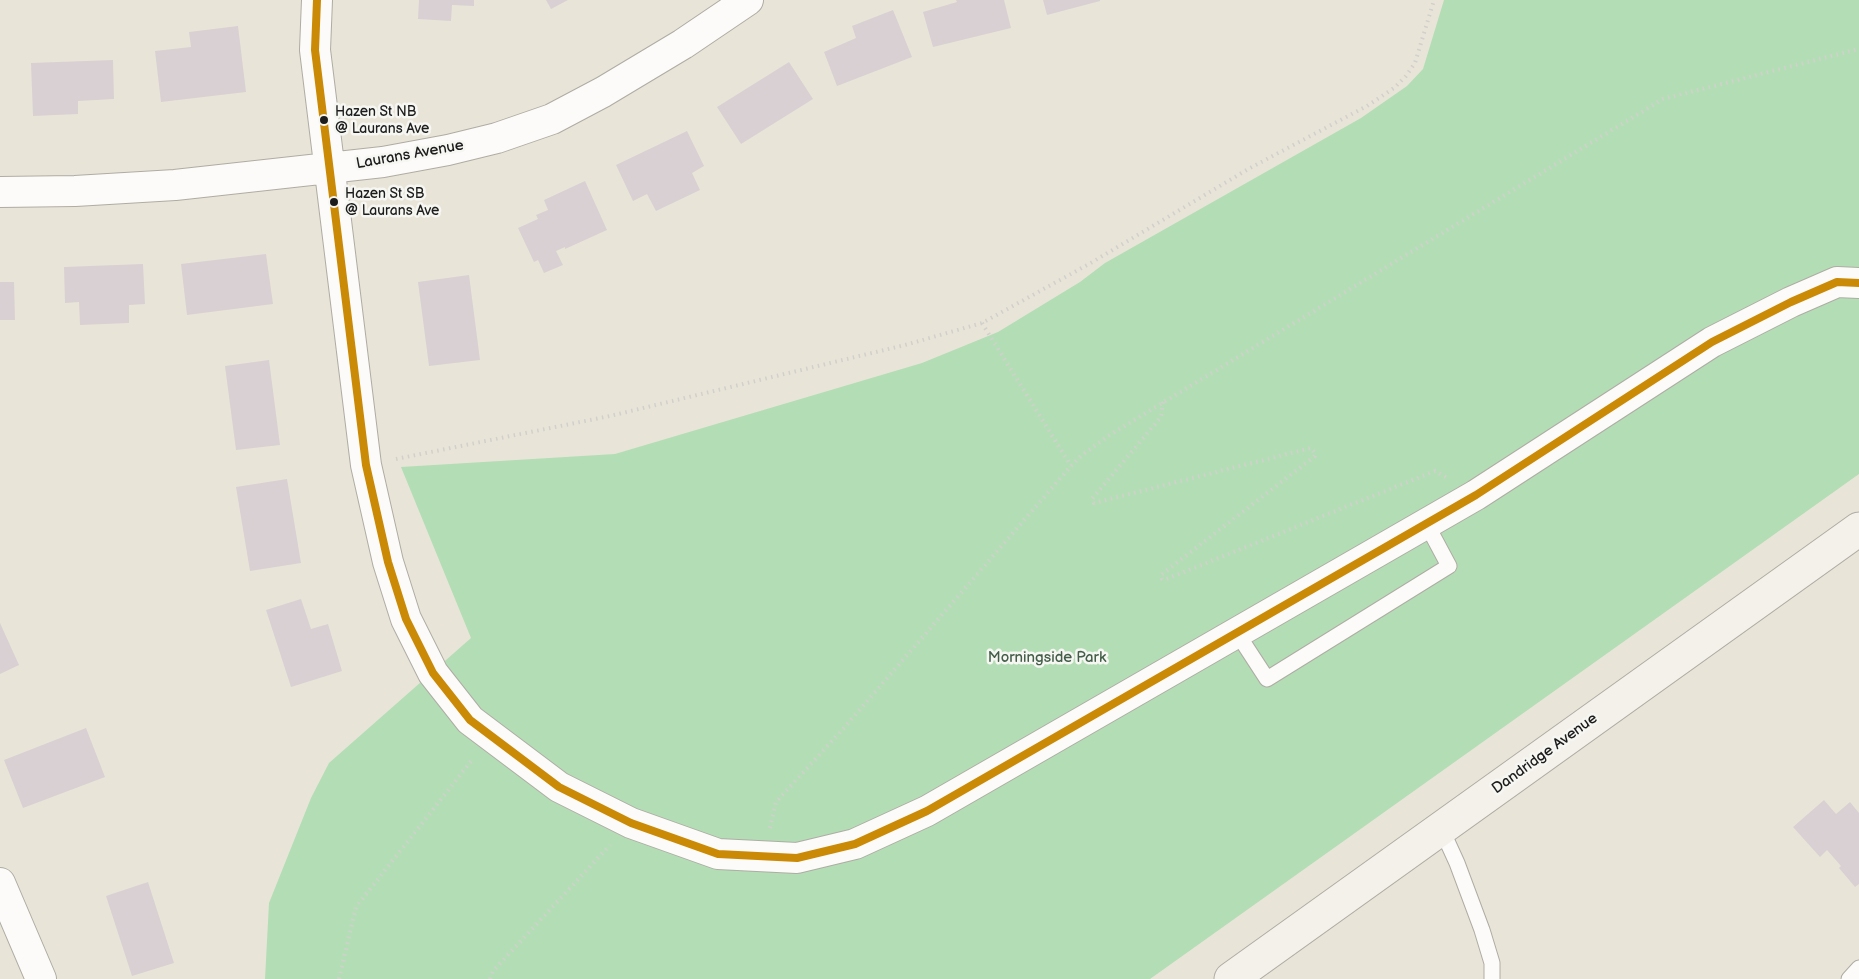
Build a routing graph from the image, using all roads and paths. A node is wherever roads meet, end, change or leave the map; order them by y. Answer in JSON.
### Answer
{"nodes":[{"id":1,"x":317,"y":0,"type":"edge"},
{"id":2,"x":748,"y":0,"type":"edge"},
{"id":3,"x":1434,"y":0,"type":"edge"},
{"id":4,"x":1859,"y":50,"type":"edge"},
{"id":5,"x":329,"y":168,"type":"junction"},
{"id":6,"x":0,"y":192,"type":"edge"},
{"id":7,"x":1859,"y":283,"type":"edge"},
{"id":8,"x":982,"y":323,"type":"junction"},
{"id":9,"x":1164,"y":402,"type":"junction"},
{"id":10,"x":366,"y":465,"type":"junction"},
{"id":11,"x":1071,"y":466,"type":"junction"},
{"id":12,"x":1476,"y":495,"type":"junction"},
{"id":13,"x":1426,"y":524,"type":"junction"},
{"id":14,"x":1859,"y":529,"type":"edge"},
{"id":15,"x":1237,"y":633,"type":"junction"},
{"id":16,"x":491,"y":735,"type":"junction"},
{"id":17,"x":631,"y":823,"type":"junction"},
{"id":18,"x":1441,"y":828,"type":"junction"},
{"id":19,"x":764,"y":856,"type":"junction"},
{"id":20,"x":0,"y":883,"type":"edge"},
{"id":21,"x":1859,"y":968,"type":"edge"},
{"id":22,"x":41,"y":979,"type":"edge"},
{"id":23,"x":339,"y":979,"type":"edge"},
{"id":24,"x":490,"y":979,"type":"edge"},
{"id":25,"x":1231,"y":979,"type":"edge"},
{"id":26,"x":1492,"y":979,"type":"edge"},
{"id":27,"x":1850,"y":979,"type":"edge"}],
"edges":[{"from":1,"to":5,"type":"street"},
{"from":2,"to":5,"type":"street","name":"Laurans Avenue"},
{"from":3,"to":8,"type":"path"},
{"from":4,"to":9,"type":"path"},
{"from":5,"to":6,"type":"street","name":"Laurans Avenue"},
{"from":5,"to":10,"type":"street"},
{"from":7,"to":12,"type":"street"},
{"from":8,"to":10,"type":"path"},
{"from":8,"to":11,"type":"path"},
{"from":9,"to":11,"type":"path"},
{"from":9,"to":12,"type":"path"},
{"from":10,"to":16,"type":"street"},
{"from":11,"to":19,"type":"path"},
{"from":12,"to":13,"type":"street"},
{"from":13,"to":15,"type":"street"},
{"from":13,"to":15,"type":"lane"},
{"from":14,"to":18,"type":"street","name":"Dandridge Avenue"},
{"from":15,"to":19,"type":"street"},
{"from":16,"to":17,"type":"street"},
{"from":16,"to":23,"type":"path"},
{"from":17,"to":19,"type":"street"},
{"from":17,"to":24,"type":"path"},
{"from":18,"to":25,"type":"street","name":"Dandridge Avenue"},
{"from":18,"to":26,"type":"lane"},
{"from":20,"to":22,"type":"street"},
{"from":21,"to":27,"type":"lane"}]}
